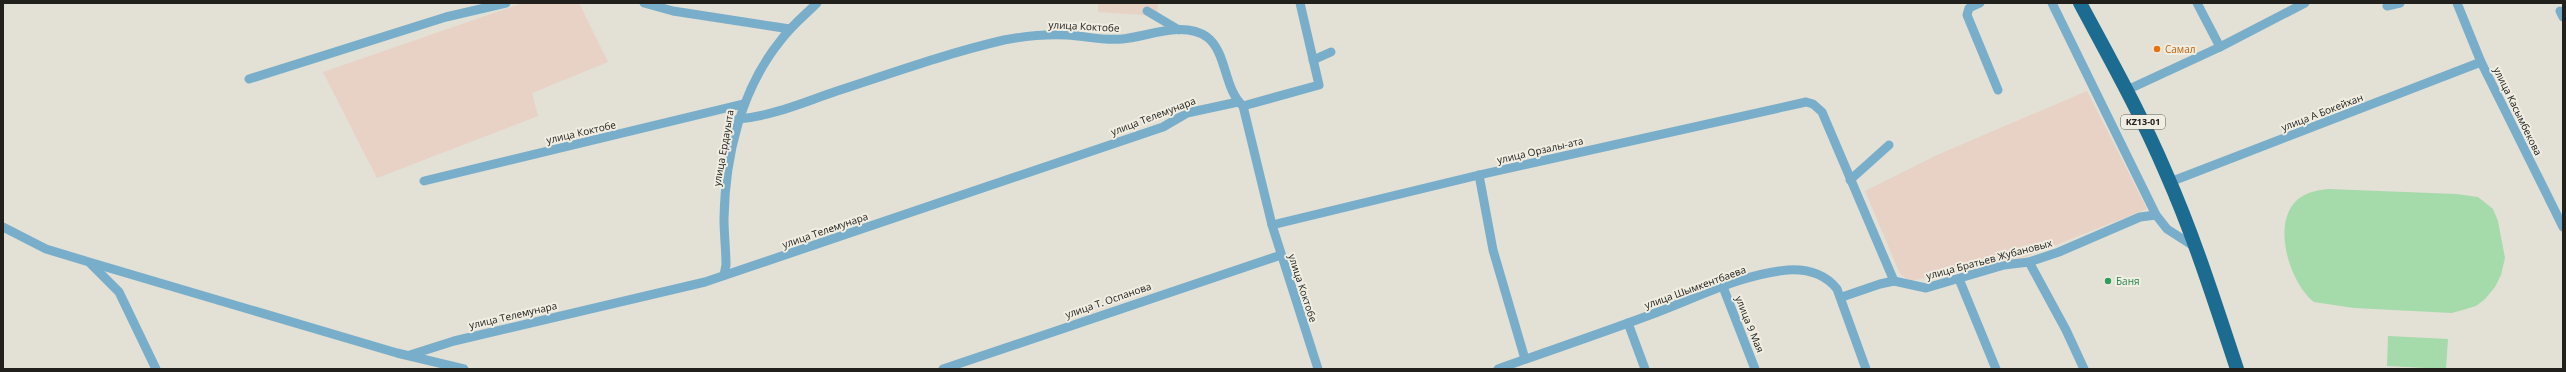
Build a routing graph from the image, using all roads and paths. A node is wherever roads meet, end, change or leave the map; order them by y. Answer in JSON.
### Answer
{"nodes":[{"id":1,"x":506,"y":3,"type":"edge"},
{"id":2,"x":644,"y":3,"type":"edge"},
{"id":3,"x":817,"y":3,"type":"edge"},
{"id":4,"x":1300,"y":3,"type":"edge"},
{"id":5,"x":1980,"y":3,"type":"edge"},
{"id":6,"x":2052,"y":3,"type":"edge"},
{"id":7,"x":2080,"y":3,"type":"edge"},
{"id":8,"x":2197,"y":3,"type":"edge"},
{"id":9,"x":2305,"y":3,"type":"edge"},
{"id":10,"x":2400,"y":3,"type":"edge"},
{"id":11,"x":2457,"y":3,"type":"edge"},
{"id":12,"x":2387,"y":6,"type":"dead end"},
{"id":13,"x":1147,"y":11,"type":"dead end"},
{"id":14,"x":790,"y":29,"type":"junction"},
{"id":15,"x":1180,"y":30,"type":"junction"},
{"id":16,"x":2220,"y":47,"type":"junction"},
{"id":17,"x":1332,"y":52,"type":"dead end"},
{"id":18,"x":1313,"y":60,"type":"junction"},
{"id":19,"x":2481,"y":62,"type":"junction"},
{"id":20,"x":249,"y":79,"type":"dead end"},
{"id":21,"x":1998,"y":90,"type":"dead end"},
{"id":22,"x":2127,"y":90,"type":"junction"},
{"id":23,"x":743,"y":104,"type":"junction"},
{"id":24,"x":1241,"y":104,"type":"junction"},
{"id":25,"x":738,"y":119,"type":"junction"},
{"id":26,"x":1889,"y":145,"type":"dead end"},
{"id":27,"x":1479,"y":175,"type":"junction"},
{"id":28,"x":1850,"y":180,"type":"junction"},
{"id":29,"x":424,"y":181,"type":"dead end"},
{"id":30,"x":2170,"y":182,"type":"junction"},
{"id":31,"x":2156,"y":214,"type":"junction"},
{"id":32,"x":1272,"y":225,"type":"junction"},
{"id":33,"x":3,"y":227,"type":"edge"},
{"id":34,"x":2563,"y":227,"type":"edge"},
{"id":35,"x":2195,"y":246,"type":"junction"},
{"id":36,"x":1281,"y":255,"type":"junction"},
{"id":37,"x":89,"y":262,"type":"junction"},
{"id":38,"x":2029,"y":262,"type":"junction"},
{"id":39,"x":724,"y":275,"type":"junction"},
{"id":40,"x":1959,"y":279,"type":"junction"},
{"id":41,"x":1894,"y":281,"type":"junction"},
{"id":42,"x":1723,"y":288,"type":"junction"},
{"id":43,"x":1842,"y":298,"type":"junction"},
{"id":44,"x":1628,"y":323,"type":"junction"},
{"id":45,"x":410,"y":355,"type":"junction"},
{"id":46,"x":1525,"y":359,"type":"junction"},
{"id":47,"x":156,"y":369,"type":"edge"},
{"id":48,"x":464,"y":369,"type":"edge"},
{"id":49,"x":943,"y":369,"type":"edge"},
{"id":50,"x":1318,"y":369,"type":"edge"},
{"id":51,"x":1498,"y":369,"type":"edge"},
{"id":52,"x":1645,"y":369,"type":"edge"},
{"id":53,"x":1756,"y":369,"type":"edge"},
{"id":54,"x":1866,"y":369,"type":"edge"},
{"id":55,"x":1996,"y":369,"type":"edge"},
{"id":56,"x":2084,"y":369,"type":"edge"},
{"id":57,"x":2237,"y":369,"type":"edge"}],
"edges":[{"from":1,"to":20,"type":"street"},
{"from":2,"to":14,"type":"street"},
{"from":3,"to":14,"type":"street","name":"улица Ердауыта"},
{"from":4,"to":18,"type":"street"},
{"from":5,"to":21,"type":"street"},
{"from":6,"to":31,"type":"street"},
{"from":7,"to":22,"type":"highway","number":"KZ13-01"},
{"from":8,"to":16,"type":"street"},
{"from":9,"to":16,"type":"street"},
{"from":10,"to":12,"type":"street"},
{"from":11,"to":19,"type":"street","name":"улица Касымбекова"},
{"from":13,"to":15,"type":"street"},
{"from":14,"to":23,"type":"street","name":"улица Ердауыта"},
{"from":15,"to":24,"type":"street","name":"улица Коктобе"},
{"from":15,"to":25,"type":"street","name":"улица Коктобе"},
{"from":16,"to":22,"type":"street"},
{"from":17,"to":18,"type":"street"},
{"from":18,"to":24,"type":"street","name":"улица Телемунара"},
{"from":19,"to":30,"type":"street","name":"улица А Бокейхан"},
{"from":19,"to":34,"type":"street","name":"улица Касымбекова"},
{"from":22,"to":30,"type":"highway","number":"KZ13-01"},
{"from":23,"to":25,"type":"street","name":"улица Ердауыта"},
{"from":23,"to":29,"type":"street","name":"улица Коктобе"},
{"from":24,"to":32,"type":"street","name":"улица Коктобе"},
{"from":24,"to":39,"type":"street","name":"улица Телемунара"},
{"from":25,"to":39,"type":"street","name":"улица Ердауыта"},
{"from":26,"to":28,"type":"street"},
{"from":27,"to":28,"type":"street","name":"улица Орзалы-ата"},
{"from":27,"to":32,"type":"street","name":"улица Орзалы-ата"},
{"from":27,"to":46,"type":"street"},
{"from":28,"to":41,"type":"street"},
{"from":30,"to":35,"type":"highway","number":"KZ13-01"},
{"from":31,"to":35,"type":"street"},
{"from":31,"to":38,"type":"street","name":"улица Братьев Жубановых"},
{"from":32,"to":36,"type":"street","name":"улица Коктобе"},
{"from":33,"to":37,"type":"street"},
{"from":35,"to":57,"type":"highway","number":"KZ13-01"},
{"from":36,"to":49,"type":"street","name":"улица Т. Оспанова"},
{"from":36,"to":50,"type":"street","name":"улица Коктобе"},
{"from":37,"to":45,"type":"street"},
{"from":37,"to":47,"type":"street"},
{"from":38,"to":40,"type":"street","name":"улица Братьев Жубановых"},
{"from":38,"to":56,"type":"street"},
{"from":39,"to":45,"type":"street","name":"улица Телемунара"},
{"from":40,"to":41,"type":"street","name":"улица Братьев Жубановых"},
{"from":40,"to":55,"type":"street"},
{"from":41,"to":43,"type":"street"},
{"from":42,"to":43,"type":"street","name":"улица Шымкентбаева"},
{"from":42,"to":44,"type":"street","name":"улица Шымкентбаева"},
{"from":42,"to":53,"type":"street","name":"улица 9 Мая"},
{"from":43,"to":54,"type":"street","name":"улица Шымкентбаева"},
{"from":44,"to":46,"type":"street","name":"улица Шымкентбаева"},
{"from":44,"to":52,"type":"street"},
{"from":45,"to":48,"type":"street"},
{"from":46,"to":51,"type":"street","name":"улица Шымкентбаева"}]}
